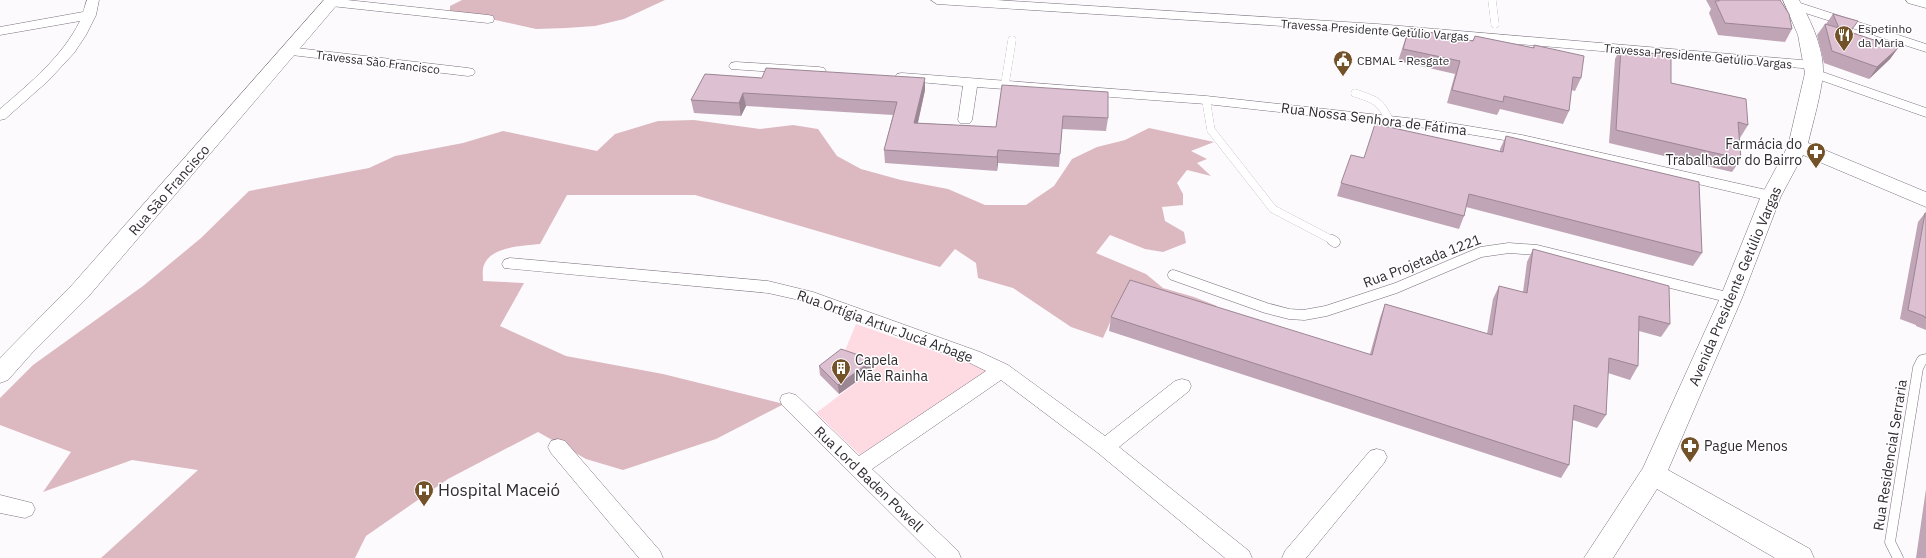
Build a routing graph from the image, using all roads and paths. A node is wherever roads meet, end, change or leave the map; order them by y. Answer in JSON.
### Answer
{"nodes":[{"id":1,"x":93,"y":0,"type":"edge"},
{"id":2,"x":937,"y":0,"type":"edge"},
{"id":3,"x":1492,"y":0,"type":"edge"},
{"id":4,"x":1912,"y":0,"type":"edge"},
{"id":5,"x":332,"y":1,"type":"edge"},
{"id":6,"x":1792,"y":2,"type":"edge"},
{"id":7,"x":1926,"y":4,"type":"edge"},
{"id":8,"x":90,"y":15,"type":"junction"},
{"id":9,"x":488,"y":19,"type":"dead end"},
{"id":10,"x":1495,"y":24,"type":"dead end"},
{"id":11,"x":0,"y":31,"type":"edge"},
{"id":12,"x":1012,"y":40,"type":"dead end"},
{"id":13,"x":1926,"y":48,"type":"edge"},
{"id":14,"x":288,"y":51,"type":"junction"},
{"id":15,"x":736,"y":66,"type":"dead end"},
{"id":16,"x":1813,"y":69,"type":"junction"},
{"id":17,"x":468,"y":72,"type":"dead end"},
{"id":18,"x":830,"y":72,"type":"edge"},
{"id":19,"x":885,"y":76,"type":"edge"},
{"id":20,"x":971,"y":81,"type":"junction"},
{"id":21,"x":1005,"y":84,"type":"junction"},
{"id":22,"x":1355,"y":93,"type":"dead end"},
{"id":23,"x":1206,"y":100,"type":"junction"},
{"id":24,"x":1926,"y":114,"type":"edge"},
{"id":25,"x":0,"y":116,"type":"edge"},
{"id":26,"x":965,"y":120,"type":"dead end"},
{"id":27,"x":1389,"y":120,"type":"junction"},
{"id":28,"x":1798,"y":146,"type":"junction"},
{"id":29,"x":1770,"y":196,"type":"junction"},
{"id":30,"x":1926,"y":200,"type":"edge"},
{"id":31,"x":1335,"y":242,"type":"dead end"},
{"id":32,"x":510,"y":264,"type":"dead end"},
{"id":33,"x":1173,"y":275,"type":"dead end"},
{"id":34,"x":1731,"y":298,"type":"junction"},
{"id":35,"x":24,"y":347,"type":"junction"},
{"id":36,"x":1926,"y":359,"type":"edge"},
{"id":37,"x":0,"y":361,"type":"edge"},
{"id":38,"x":1001,"y":370,"type":"junction"},
{"id":39,"x":0,"y":374,"type":"edge"},
{"id":40,"x":1182,"y":386,"type":"dead end"},
{"id":41,"x":789,"y":400,"type":"dead end"},
{"id":42,"x":558,"y":447,"type":"dead end"},
{"id":43,"x":1105,"y":448,"type":"junction"},
{"id":44,"x":1377,"y":456,"type":"dead end"},
{"id":45,"x":858,"y":468,"type":"junction"},
{"id":46,"x":1653,"y":474,"type":"junction"},
{"id":47,"x":0,"y":504,"type":"edge"},
{"id":48,"x":25,"y":509,"type":"dead end"},
{"id":49,"x":652,"y":558,"type":"edge"},
{"id":50,"x":950,"y":558,"type":"edge"},
{"id":51,"x":1242,"y":558,"type":"edge"},
{"id":52,"x":1293,"y":558,"type":"edge"},
{"id":53,"x":1598,"y":558,"type":"edge"},
{"id":54,"x":1800,"y":558,"type":"edge"},
{"id":55,"x":1898,"y":558,"type":"edge"}],
"edges":[{"from":1,"to":8,"type":"street"},
{"from":2,"to":16,"type":"street","name":"Travessa Presidente Getúlio Vargas"},
{"from":3,"to":10,"type":"lane"},
{"from":4,"to":7,"type":"street"},
{"from":5,"to":9,"type":"street"},
{"from":5,"to":14,"type":"street","name":"Rua São Francisco"},
{"from":6,"to":13,"type":"street"},
{"from":6,"to":16,"type":"street","name":"Avenida Presidente Getúlio Vargas"},
{"from":8,"to":11,"type":"street"},
{"from":8,"to":25,"type":"street"},
{"from":12,"to":21,"type":"lane"},
{"from":14,"to":17,"type":"street","name":"Travessa São Francisco"},
{"from":14,"to":35,"type":"street","name":"Rua São Francisco"},
{"from":15,"to":18,"type":"street"},
{"from":16,"to":24,"type":"street","name":"Travessa Presidente Getúlio Vargas"},
{"from":16,"to":28,"type":"street","name":"Avenida Presidente Getúlio Vargas"},
{"from":19,"to":20,"type":"street","name":"Rua Nossa Senhora de Fátima"},
{"from":20,"to":21,"type":"street","name":"Rua Nossa Senhora de Fátima"},
{"from":20,"to":26,"type":"street"},
{"from":21,"to":23,"type":"street","name":"Rua Nossa Senhora de Fátima"},
{"from":22,"to":27,"type":"lane"},
{"from":23,"to":27,"type":"street","name":"Rua Nossa Senhora de Fátima"},
{"from":23,"to":31,"type":"lane"},
{"from":27,"to":29,"type":"street","name":"Rua Nossa Senhora de Fátima"},
{"from":28,"to":29,"type":"street","name":"Avenida Presidente Getúlio Vargas"},
{"from":28,"to":30,"type":"street"},
{"from":29,"to":34,"type":"street","name":"Avenida Presidente Getúlio Vargas"},
{"from":32,"to":38,"type":"street","name":"Rua Ortígia Artur Jucá Arbage"},
{"from":33,"to":34,"type":"lane","name":"Rua Projetada 1221"},
{"from":34,"to":46,"type":"street","name":"Avenida Presidente Getúlio Vargas"},
{"from":35,"to":37,"type":"street"},
{"from":35,"to":39,"type":"street","name":"Rua São Francisco"},
{"from":36,"to":55,"type":"lane","name":"Rua Residencial Serraria"},
{"from":38,"to":43,"type":"street","name":"Rua Ortígia Artur Jucá Arbage"},
{"from":38,"to":45,"type":"street"},
{"from":40,"to":43,"type":"street"},
{"from":41,"to":45,"type":"street","name":"Rua Lord Baden Powell"},
{"from":42,"to":49,"type":"street"},
{"from":43,"to":51,"type":"street","name":"Rua Ortígia Artur Jucá Arbage"},
{"from":44,"to":52,"type":"street"},
{"from":45,"to":50,"type":"street","name":"Rua Lord Baden Powell"},
{"from":46,"to":53,"type":"street","name":"Avenida Presidente Getúlio Vargas"},
{"from":46,"to":54,"type":"street"},
{"from":47,"to":48,"type":"street"}]}
